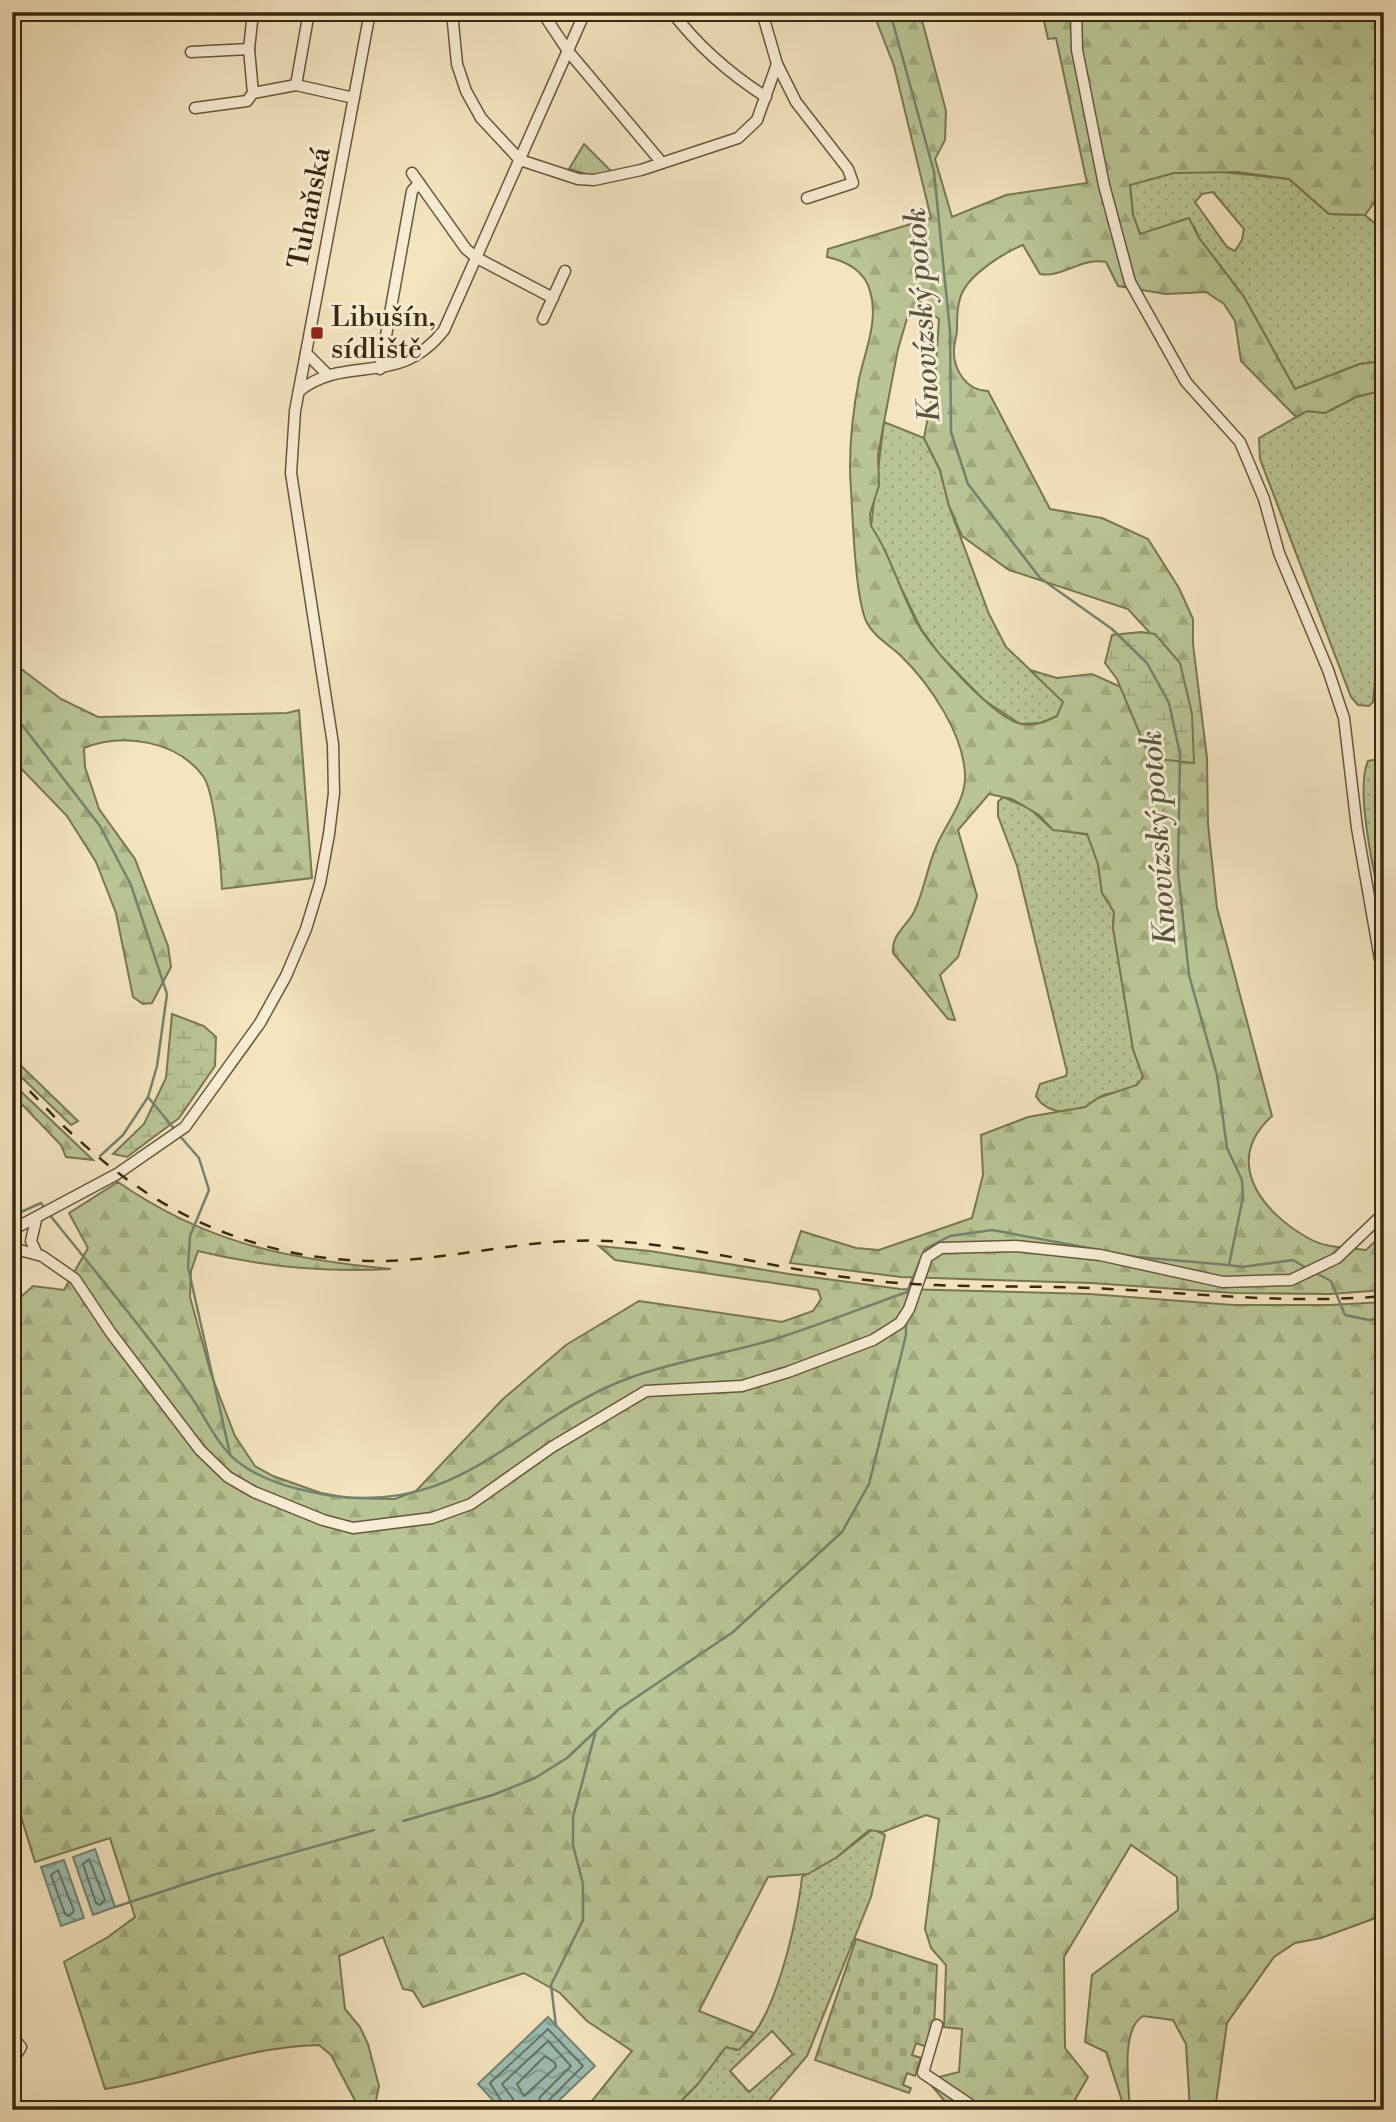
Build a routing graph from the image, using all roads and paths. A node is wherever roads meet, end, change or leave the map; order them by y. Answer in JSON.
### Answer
{"nodes":[{"id":1,"x":253,"y":12,"type":"edge"},
{"id":2,"x":309,"y":12,"type":"edge"},
{"id":3,"x":370,"y":12,"type":"edge"},
{"id":4,"x":452,"y":12,"type":"edge"},
{"id":5,"x":542,"y":12,"type":"edge"},
{"id":6,"x":585,"y":12,"type":"edge"},
{"id":7,"x":672,"y":12,"type":"edge"},
{"id":8,"x":762,"y":12,"type":"edge"},
{"id":9,"x":1076,"y":12,"type":"edge"},
{"id":10,"x":249,"y":48,"type":"junction"},
{"id":11,"x":568,"y":51,"type":"junction"},
{"id":12,"x":191,"y":52,"type":"dead end"},
{"id":13,"x":777,"y":64,"type":"junction"},
{"id":14,"x":296,"y":85,"type":"junction"},
{"id":15,"x":254,"y":93,"type":"junction"},
{"id":16,"x":766,"y":97,"type":"junction"},
{"id":17,"x":354,"y":98,"type":"junction"},
{"id":18,"x":195,"y":108,"type":"dead end"},
{"id":19,"x":520,"y":160,"type":"junction"},
{"id":20,"x":662,"y":163,"type":"junction"},
{"id":21,"x":412,"y":173,"type":"dead end"},
{"id":22,"x":419,"y":183,"type":"junction"},
{"id":23,"x":807,"y":198,"type":"dead end"},
{"id":24,"x":477,"y":258,"type":"junction"},
{"id":25,"x":565,"y":271,"type":"dead end"},
{"id":26,"x":553,"y":298,"type":"junction"},
{"id":27,"x":543,"y":319,"type":"dead end"},
{"id":28,"x":306,"y":353,"type":"junction"},
{"id":29,"x":380,"y":369,"type":"junction"},
{"id":30,"x":327,"y":374,"type":"junction"},
{"id":31,"x":299,"y":391,"type":"junction"},
{"id":32,"x":1384,"y":982,"type":"edge"},
{"id":33,"x":1384,"y":1213,"type":"edge"},
{"id":34,"x":39,"y":1218,"type":"junction"},
{"id":35,"x":12,"y":1230,"type":"edge"},
{"id":36,"x":12,"y":1248,"type":"edge"},
{"id":37,"x":37,"y":1254,"type":"junction"},
{"id":38,"x":937,"y":2025,"type":"dead end"},
{"id":39,"x":12,"y":2036,"type":"edge"},
{"id":40,"x":12,"y":2062,"type":"edge"},
{"id":41,"x":978,"y":2110,"type":"edge"}],
"edges":[{"from":1,"to":10,"type":"street"},
{"from":2,"to":14,"type":"street"},
{"from":3,"to":17,"type":"street","name":"Tuhaňská"},
{"from":4,"to":19,"type":"street"},
{"from":5,"to":11,"type":"street"},
{"from":6,"to":11,"type":"street"},
{"from":7,"to":16,"type":"street"},
{"from":8,"to":13,"type":"street"},
{"from":9,"to":32,"type":"street"},
{"from":10,"to":12,"type":"street"},
{"from":10,"to":15,"type":"street"},
{"from":11,"to":19,"type":"street"},
{"from":11,"to":20,"type":"street"},
{"from":13,"to":16,"type":"street"},
{"from":13,"to":23,"type":"street"},
{"from":14,"to":15,"type":"street"},
{"from":14,"to":17,"type":"street"},
{"from":15,"to":18,"type":"street"},
{"from":16,"to":20,"type":"street"},
{"from":17,"to":28,"type":"street","name":"Tuhaňská"},
{"from":19,"to":20,"type":"street"},
{"from":19,"to":24,"type":"street"},
{"from":21,"to":22,"type":"street"},
{"from":22,"to":24,"type":"street"},
{"from":22,"to":29,"type":"street"},
{"from":24,"to":26,"type":"street"},
{"from":24,"to":29,"type":"street"},
{"from":25,"to":26,"type":"street"},
{"from":26,"to":27,"type":"street"},
{"from":28,"to":30,"type":"street"},
{"from":28,"to":31,"type":"street","name":"Tuhaňská"},
{"from":29,"to":30,"type":"street"},
{"from":30,"to":31,"type":"street"},
{"from":31,"to":34,"type":"street","name":"Tuhaňská"},
{"from":33,"to":37,"type":"street"},
{"from":34,"to":35,"type":"street","name":"Tuhaňská"},
{"from":34,"to":37,"type":"street"},
{"from":36,"to":37,"type":"street"},
{"from":38,"to":41,"type":"street"},
{"from":39,"to":40,"type":"street"}]}
